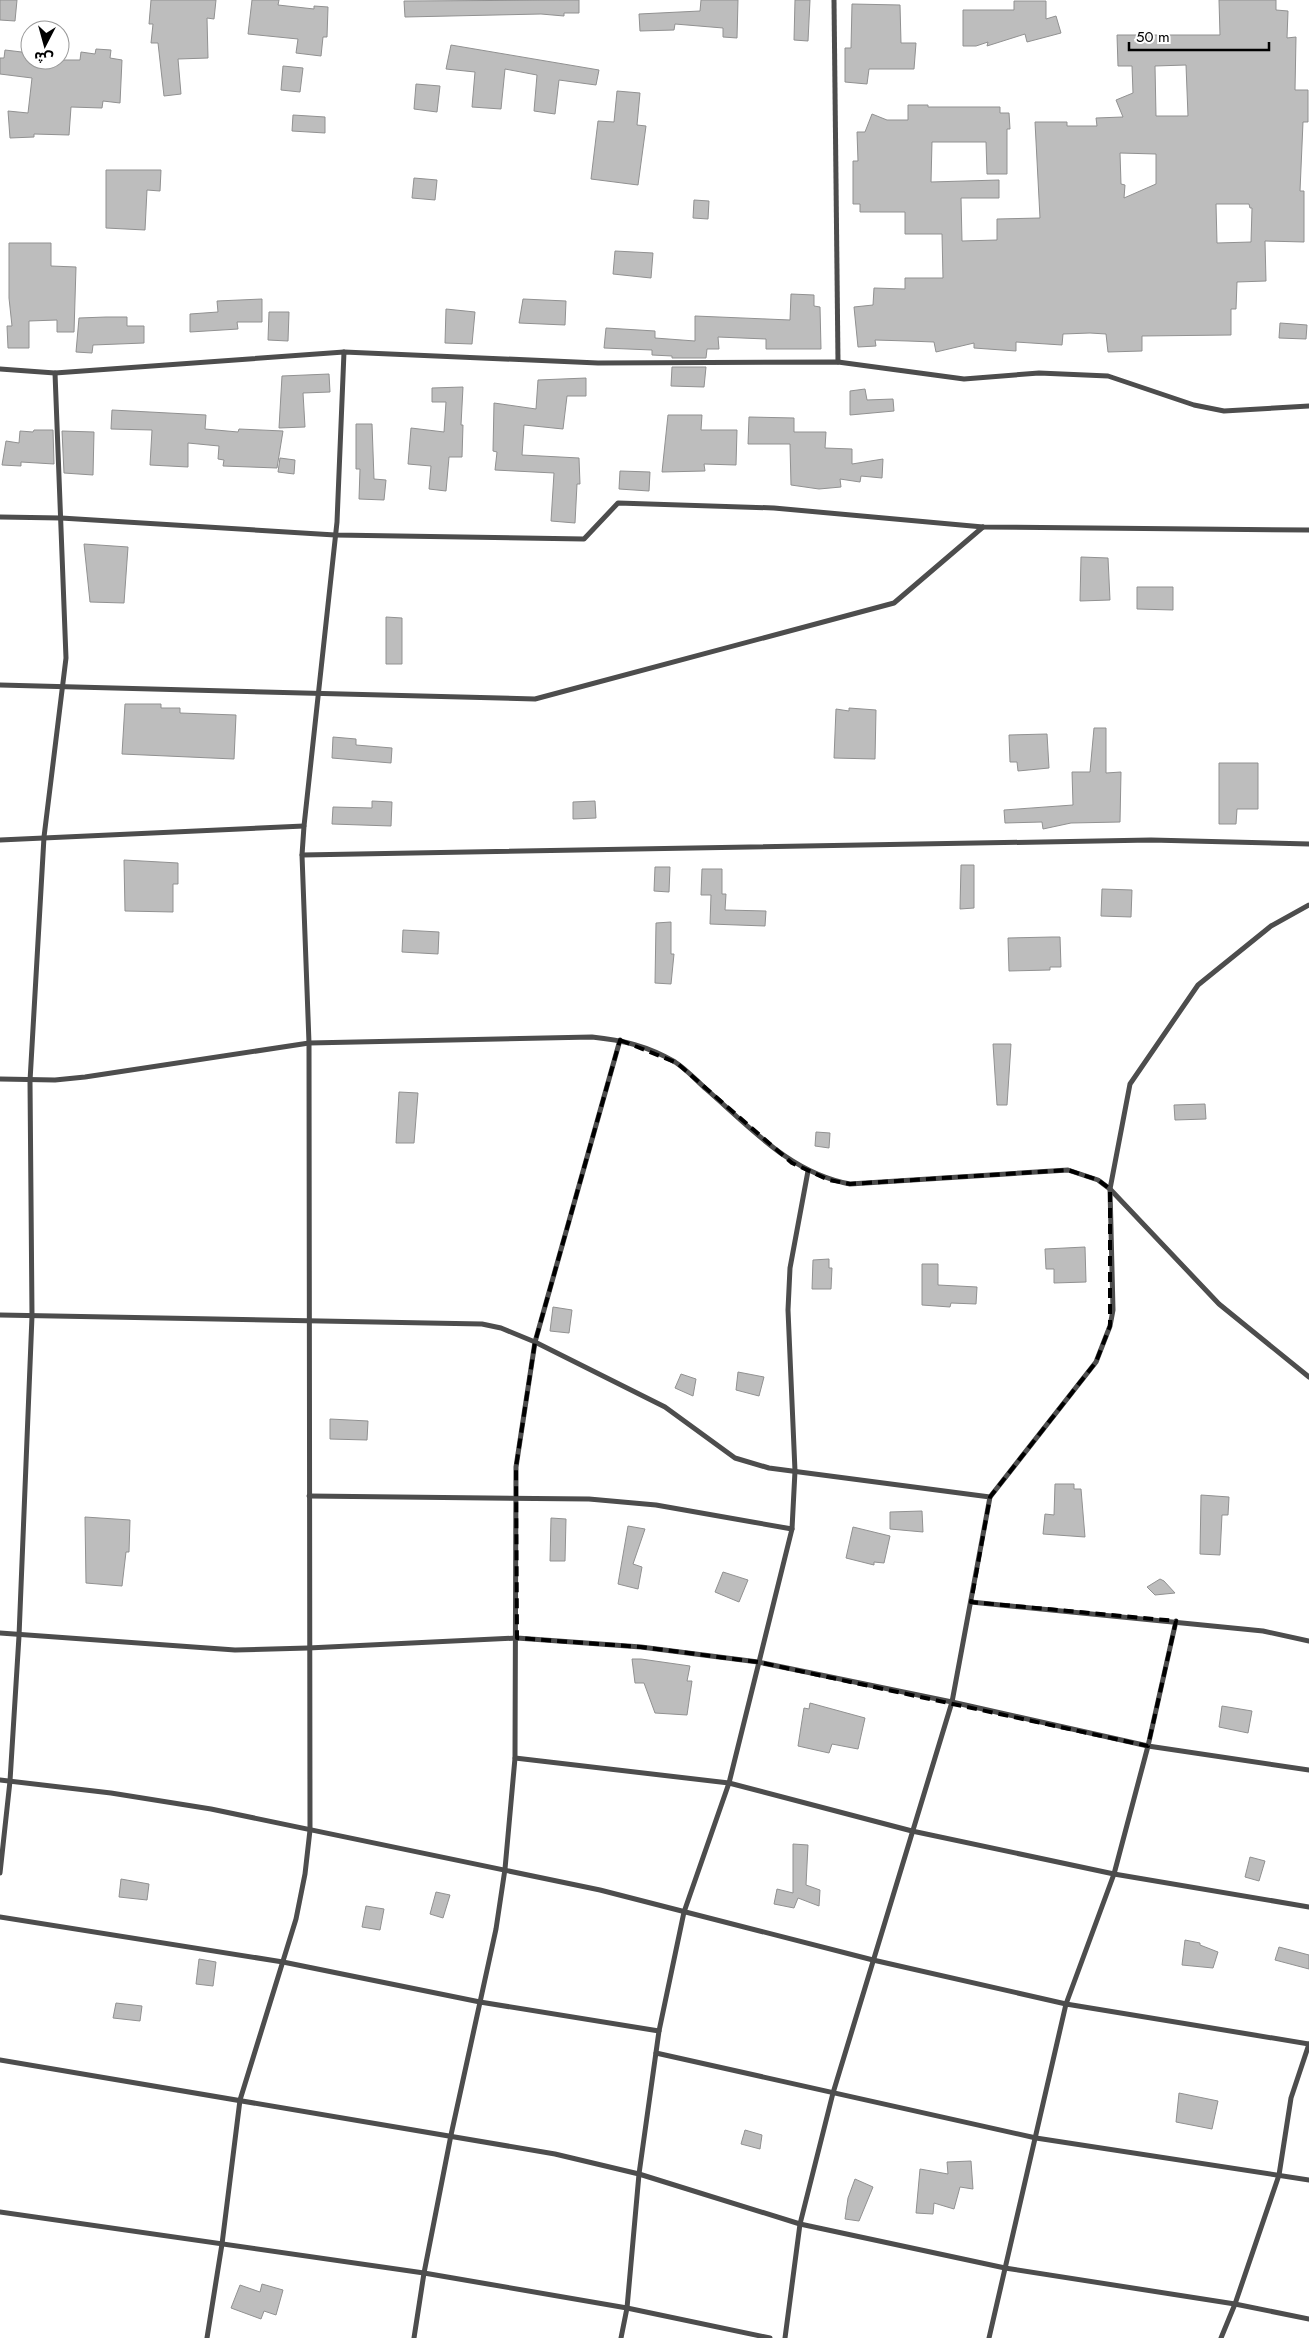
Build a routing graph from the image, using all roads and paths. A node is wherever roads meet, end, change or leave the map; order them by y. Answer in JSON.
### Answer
{"nodes":[{"id":1,"x":834,"y":0,"type":"edge"},
{"id":2,"x":344,"y":352,"type":"junction"},
{"id":3,"x":838,"y":362,"type":"junction"},
{"id":4,"x":0,"y":369,"type":"edge"},
{"id":5,"x":55,"y":373,"type":"junction"},
{"id":6,"x":1309,"y":406,"type":"edge"},
{"id":7,"x":0,"y":517,"type":"edge"},
{"id":8,"x":62,"y":518,"type":"junction"},
{"id":9,"x":983,"y":526,"type":"junction"},
{"id":10,"x":1309,"y":530,"type":"edge"},
{"id":11,"x":335,"y":535,"type":"junction"},
{"id":12,"x":0,"y":685,"type":"edge"},
{"id":13,"x":64,"y":685,"type":"junction"},
{"id":14,"x":318,"y":693,"type":"junction"},
{"id":15,"x":304,"y":826,"type":"junction"},
{"id":16,"x":44,"y":837,"type":"junction"},
{"id":17,"x":0,"y":840,"type":"edge"},
{"id":18,"x":1309,"y":844,"type":"edge"},
{"id":19,"x":302,"y":854,"type":"junction"},
{"id":20,"x":1309,"y":905,"type":"edge"},
{"id":21,"x":620,"y":1040,"type":"junction"},
{"id":22,"x":309,"y":1043,"type":"junction"},
{"id":23,"x":0,"y":1079,"type":"edge"},
{"id":24,"x":30,"y":1081,"type":"junction"},
{"id":25,"x":808,"y":1171,"type":"junction"},
{"id":26,"x":1110,"y":1189,"type":"junction"},
{"id":27,"x":0,"y":1315,"type":"edge"},
{"id":28,"x":32,"y":1316,"type":"junction"},
{"id":29,"x":308,"y":1320,"type":"junction"},
{"id":30,"x":536,"y":1342,"type":"junction"},
{"id":31,"x":1309,"y":1377,"type":"edge"},
{"id":32,"x":795,"y":1471,"type":"junction"},
{"id":33,"x":309,"y":1496,"type":"junction"},
{"id":34,"x":515,"y":1497,"type":"junction"},
{"id":35,"x":990,"y":1497,"type":"junction"},
{"id":36,"x":792,"y":1529,"type":"junction"},
{"id":37,"x":971,"y":1602,"type":"junction"},
{"id":38,"x":1176,"y":1621,"type":"junction"},
{"id":39,"x":0,"y":1633,"type":"edge"},
{"id":40,"x":18,"y":1636,"type":"junction"},
{"id":41,"x":516,"y":1638,"type":"junction"},
{"id":42,"x":1309,"y":1641,"type":"edge"},
{"id":43,"x":308,"y":1648,"type":"junction"},
{"id":44,"x":758,"y":1662,"type":"junction"},
{"id":45,"x":952,"y":1702,"type":"junction"},
{"id":46,"x":1148,"y":1746,"type":"junction"},
{"id":47,"x":515,"y":1758,"type":"junction"},
{"id":48,"x":1309,"y":1770,"type":"edge"},
{"id":49,"x":0,"y":1780,"type":"edge"},
{"id":50,"x":10,"y":1781,"type":"junction"},
{"id":51,"x":729,"y":1783,"type":"junction"},
{"id":52,"x":310,"y":1830,"type":"junction"},
{"id":53,"x":912,"y":1831,"type":"junction"},
{"id":54,"x":505,"y":1869,"type":"junction"},
{"id":55,"x":0,"y":1873,"type":"edge"},
{"id":56,"x":1114,"y":1874,"type":"junction"},
{"id":57,"x":1309,"y":1907,"type":"edge"},
{"id":58,"x":684,"y":1912,"type":"junction"},
{"id":59,"x":0,"y":1917,"type":"edge"},
{"id":60,"x":873,"y":1960,"type":"junction"},
{"id":61,"x":283,"y":1962,"type":"junction"},
{"id":62,"x":480,"y":2002,"type":"junction"},
{"id":63,"x":1066,"y":2004,"type":"junction"},
{"id":64,"x":659,"y":2030,"type":"junction"},
{"id":65,"x":1309,"y":2044,"type":"edge"},
{"id":66,"x":656,"y":2053,"type":"junction"},
{"id":67,"x":0,"y":2060,"type":"edge"},
{"id":68,"x":833,"y":2093,"type":"junction"},
{"id":69,"x":240,"y":2100,"type":"junction"},
{"id":70,"x":451,"y":2135,"type":"junction"},
{"id":71,"x":1036,"y":2138,"type":"junction"},
{"id":72,"x":639,"y":2174,"type":"junction"},
{"id":73,"x":1279,"y":2175,"type":"junction"},
{"id":74,"x":1309,"y":2180,"type":"edge"},
{"id":75,"x":0,"y":2212,"type":"edge"},
{"id":76,"x":800,"y":2224,"type":"junction"},
{"id":77,"x":222,"y":2244,"type":"junction"},
{"id":78,"x":1005,"y":2268,"type":"junction"},
{"id":79,"x":424,"y":2273,"type":"junction"},
{"id":80,"x":1235,"y":2304,"type":"junction"},
{"id":81,"x":627,"y":2308,"type":"junction"},
{"id":82,"x":1309,"y":2319,"type":"edge"},
{"id":83,"x":207,"y":2338,"type":"edge"},
{"id":84,"x":414,"y":2338,"type":"edge"},
{"id":85,"x":621,"y":2338,"type":"edge"},
{"id":86,"x":770,"y":2338,"type":"edge"},
{"id":87,"x":785,"y":2338,"type":"edge"},
{"id":88,"x":989,"y":2338,"type":"edge"},
{"id":89,"x":1221,"y":2338,"type":"edge"}],
"edges":[{"from":1,"to":3,"type":"street"},
{"from":2,"to":3,"type":"street"},
{"from":2,"to":5,"type":"street"},
{"from":2,"to":11,"type":"street"},
{"from":3,"to":6,"type":"street"},
{"from":4,"to":5,"type":"street"},
{"from":5,"to":8,"type":"street"},
{"from":7,"to":8,"type":"street"},
{"from":8,"to":11,"type":"street"},
{"from":8,"to":13,"type":"street"},
{"from":9,"to":10,"type":"street"},
{"from":9,"to":11,"type":"street"},
{"from":9,"to":14,"type":"street"},
{"from":11,"to":14,"type":"street"},
{"from":12,"to":13,"type":"street"},
{"from":13,"to":14,"type":"street"},
{"from":13,"to":16,"type":"street"},
{"from":14,"to":15,"type":"street"},
{"from":15,"to":16,"type":"street"},
{"from":15,"to":19,"type":"street"},
{"from":16,"to":17,"type":"street"},
{"from":16,"to":24,"type":"street"},
{"from":18,"to":19,"type":"street"},
{"from":19,"to":22,"type":"street"},
{"from":20,"to":26,"type":"street"},
{"from":21,"to":22,"type":"street"},
{"from":21,"to":25,"type":"street"},
{"from":21,"to":30,"type":"street"},
{"from":22,"to":24,"type":"street"},
{"from":22,"to":29,"type":"street"},
{"from":23,"to":24,"type":"street"},
{"from":24,"to":28,"type":"street"},
{"from":25,"to":26,"type":"street"},
{"from":25,"to":32,"type":"street"},
{"from":26,"to":31,"type":"street"},
{"from":26,"to":35,"type":"street"},
{"from":27,"to":28,"type":"street"},
{"from":28,"to":29,"type":"street"},
{"from":28,"to":40,"type":"street"},
{"from":29,"to":30,"type":"street"},
{"from":29,"to":33,"type":"street"},
{"from":30,"to":32,"type":"street"},
{"from":30,"to":34,"type":"street"},
{"from":32,"to":35,"type":"street"},
{"from":32,"to":36,"type":"street"},
{"from":33,"to":34,"type":"street"},
{"from":33,"to":43,"type":"street"},
{"from":34,"to":36,"type":"street"},
{"from":34,"to":41,"type":"street"},
{"from":35,"to":37,"type":"street"},
{"from":36,"to":44,"type":"street"},
{"from":37,"to":38,"type":"street"},
{"from":37,"to":45,"type":"street"},
{"from":38,"to":42,"type":"street"},
{"from":38,"to":46,"type":"street"},
{"from":39,"to":40,"type":"street"},
{"from":40,"to":43,"type":"street"},
{"from":40,"to":50,"type":"street"},
{"from":41,"to":43,"type":"street"},
{"from":41,"to":44,"type":"street"},
{"from":41,"to":47,"type":"street"},
{"from":43,"to":52,"type":"street"},
{"from":44,"to":45,"type":"street"},
{"from":44,"to":51,"type":"street"},
{"from":45,"to":46,"type":"street"},
{"from":45,"to":53,"type":"street"},
{"from":46,"to":48,"type":"street"},
{"from":46,"to":56,"type":"street"},
{"from":47,"to":51,"type":"street"},
{"from":47,"to":54,"type":"street"},
{"from":49,"to":50,"type":"street"},
{"from":50,"to":52,"type":"street"},
{"from":50,"to":55,"type":"street"},
{"from":51,"to":53,"type":"street"},
{"from":51,"to":58,"type":"street"},
{"from":52,"to":54,"type":"street"},
{"from":52,"to":61,"type":"street"},
{"from":53,"to":56,"type":"street"},
{"from":53,"to":60,"type":"street"},
{"from":54,"to":58,"type":"street"},
{"from":54,"to":62,"type":"street"},
{"from":56,"to":57,"type":"street"},
{"from":56,"to":63,"type":"street"},
{"from":58,"to":60,"type":"street"},
{"from":58,"to":64,"type":"street"},
{"from":59,"to":61,"type":"street"},
{"from":60,"to":63,"type":"street"},
{"from":60,"to":68,"type":"street"},
{"from":61,"to":62,"type":"street"},
{"from":61,"to":69,"type":"street"},
{"from":62,"to":64,"type":"street"},
{"from":62,"to":70,"type":"street"},
{"from":63,"to":65,"type":"street"},
{"from":63,"to":71,"type":"street"},
{"from":64,"to":66,"type":"street"},
{"from":65,"to":73,"type":"street"},
{"from":66,"to":68,"type":"street"},
{"from":66,"to":72,"type":"street"},
{"from":67,"to":69,"type":"street"},
{"from":68,"to":71,"type":"street"},
{"from":68,"to":76,"type":"street"},
{"from":69,"to":70,"type":"street"},
{"from":69,"to":77,"type":"street"},
{"from":70,"to":72,"type":"street"},
{"from":70,"to":79,"type":"street"},
{"from":71,"to":73,"type":"street"},
{"from":71,"to":78,"type":"street"},
{"from":72,"to":76,"type":"street"},
{"from":72,"to":81,"type":"street"},
{"from":73,"to":74,"type":"street"},
{"from":73,"to":80,"type":"street"},
{"from":75,"to":77,"type":"street"},
{"from":76,"to":78,"type":"street"},
{"from":76,"to":87,"type":"street"},
{"from":77,"to":79,"type":"street"},
{"from":77,"to":83,"type":"street"},
{"from":78,"to":80,"type":"street"},
{"from":78,"to":88,"type":"street"},
{"from":79,"to":81,"type":"street"},
{"from":79,"to":84,"type":"street"},
{"from":80,"to":82,"type":"street"},
{"from":80,"to":89,"type":"street"},
{"from":81,"to":85,"type":"street"},
{"from":81,"to":86,"type":"street"}]}
